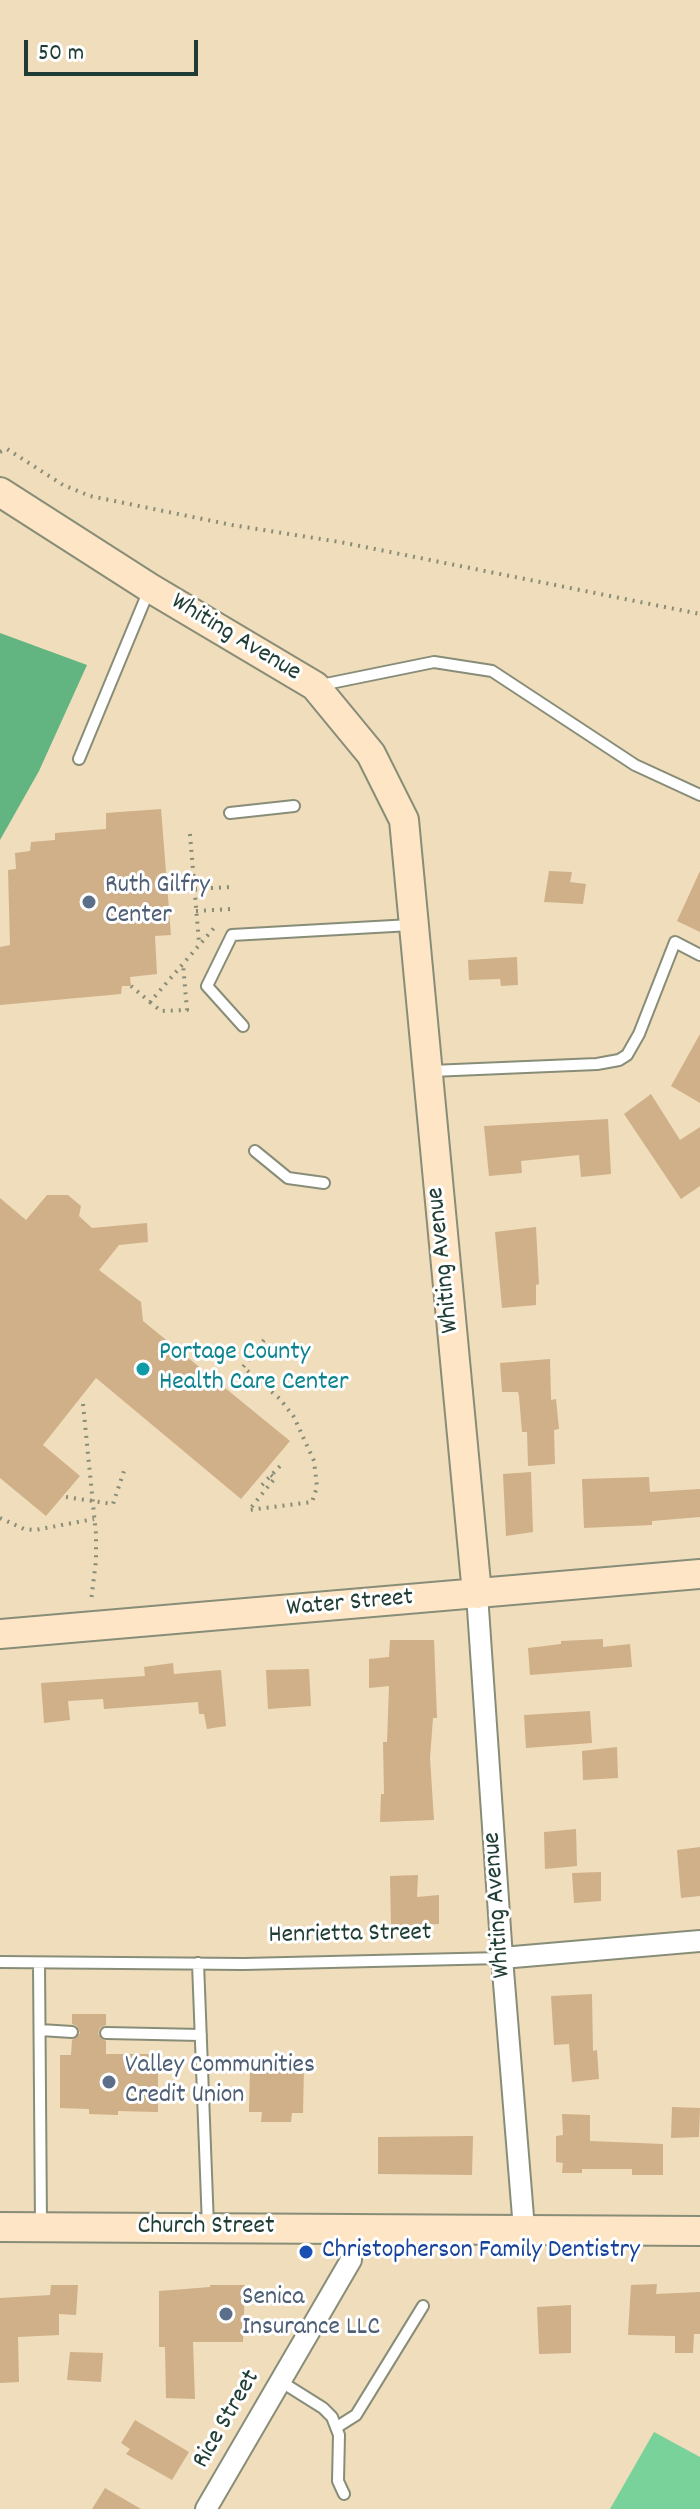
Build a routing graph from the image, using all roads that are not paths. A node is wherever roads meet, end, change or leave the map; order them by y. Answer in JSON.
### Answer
{"nodes":[{"id":1,"x":0,"y":492,"type":"edge"},
{"id":2,"x":150,"y":588,"type":"junction"},
{"id":3,"x":315,"y":686,"type":"junction"},
{"id":4,"x":79,"y":759,"type":"dead end"},
{"id":5,"x":700,"y":795,"type":"edge"},
{"id":6,"x":294,"y":806,"type":"dead end"},
{"id":7,"x":230,"y":813,"type":"dead end"},
{"id":8,"x":413,"y":925,"type":"junction"},
{"id":9,"x":700,"y":955,"type":"edge"},
{"id":10,"x":243,"y":1026,"type":"dead end"},
{"id":11,"x":427,"y":1072,"type":"junction"},
{"id":12,"x":255,"y":1151,"type":"dead end"},
{"id":13,"x":324,"y":1183,"type":"dead end"},
{"id":14,"x":700,"y":1574,"type":"edge"},
{"id":15,"x":477,"y":1594,"type":"junction"},
{"id":16,"x":0,"y":1634,"type":"edge"},
{"id":17,"x":700,"y":1941,"type":"edge"},
{"id":18,"x":502,"y":1958,"type":"junction"},
{"id":19,"x":0,"y":1962,"type":"edge"},
{"id":20,"x":39,"y":1963,"type":"junction"},
{"id":21,"x":198,"y":1963,"type":"junction"},
{"id":22,"x":40,"y":2030,"type":"junction"},
{"id":23,"x":72,"y":2032,"type":"dead end"},
{"id":24,"x":106,"y":2033,"type":"dead end"},
{"id":25,"x":201,"y":2035,"type":"junction"},
{"id":26,"x":0,"y":2227,"type":"edge"},
{"id":27,"x":41,"y":2227,"type":"junction"},
{"id":28,"x":208,"y":2228,"type":"junction"},
{"id":29,"x":351,"y":2228,"type":"junction"},
{"id":30,"x":524,"y":2229,"type":"junction"},
{"id":31,"x":700,"y":2231,"type":"edge"},
{"id":32,"x":423,"y":2306,"type":"dead end"},
{"id":33,"x":280,"y":2381,"type":"junction"},
{"id":34,"x":337,"y":2427,"type":"junction"},
{"id":35,"x":344,"y":2494,"type":"dead end"},
{"id":36,"x":206,"y":2509,"type":"edge"}],
"edges":[{"from":1,"to":2,"type":"street","name":"Whiting Avenue"},
{"from":2,"to":3,"type":"street","name":"Whiting Avenue"},
{"from":2,"to":4,"type":"lane"},
{"from":3,"to":5,"type":"lane"},
{"from":3,"to":8,"type":"street","name":"Whiting Avenue"},
{"from":6,"to":7,"type":"lane"},
{"from":8,"to":10,"type":"lane"},
{"from":8,"to":11,"type":"street","name":"Whiting Avenue"},
{"from":9,"to":11,"type":"lane"},
{"from":11,"to":15,"type":"street","name":"Whiting Avenue"},
{"from":12,"to":13,"type":"lane"},
{"from":14,"to":15,"type":"street","name":"Water Street"},
{"from":15,"to":16,"type":"street","name":"Water Street"},
{"from":15,"to":18,"type":"street","name":"Whiting Avenue"},
{"from":17,"to":18,"type":"street","name":"Henrietta Street"},
{"from":18,"to":21,"type":"lane","name":"Henrietta Street"},
{"from":18,"to":30,"type":"street","name":"Whiting Avenue"},
{"from":19,"to":20,"type":"lane","name":"Henrietta Street"},
{"from":20,"to":21,"type":"lane","name":"Henrietta Street"},
{"from":20,"to":22,"type":"lane"},
{"from":21,"to":25,"type":"lane"},
{"from":22,"to":23,"type":"lane"},
{"from":22,"to":27,"type":"lane"},
{"from":24,"to":25,"type":"lane"},
{"from":25,"to":28,"type":"lane"},
{"from":26,"to":27,"type":"street","name":"Church Street"},
{"from":27,"to":28,"type":"street","name":"Church Street"},
{"from":28,"to":29,"type":"street","name":"Church Street"},
{"from":29,"to":30,"type":"street","name":"Church Street"},
{"from":29,"to":33,"type":"street","name":"Rice Street"},
{"from":30,"to":31,"type":"street","name":"Church Street"},
{"from":32,"to":34,"type":"lane"},
{"from":33,"to":34,"type":"lane"},
{"from":33,"to":36,"type":"street","name":"Rice Street"},
{"from":34,"to":35,"type":"lane"}]}
